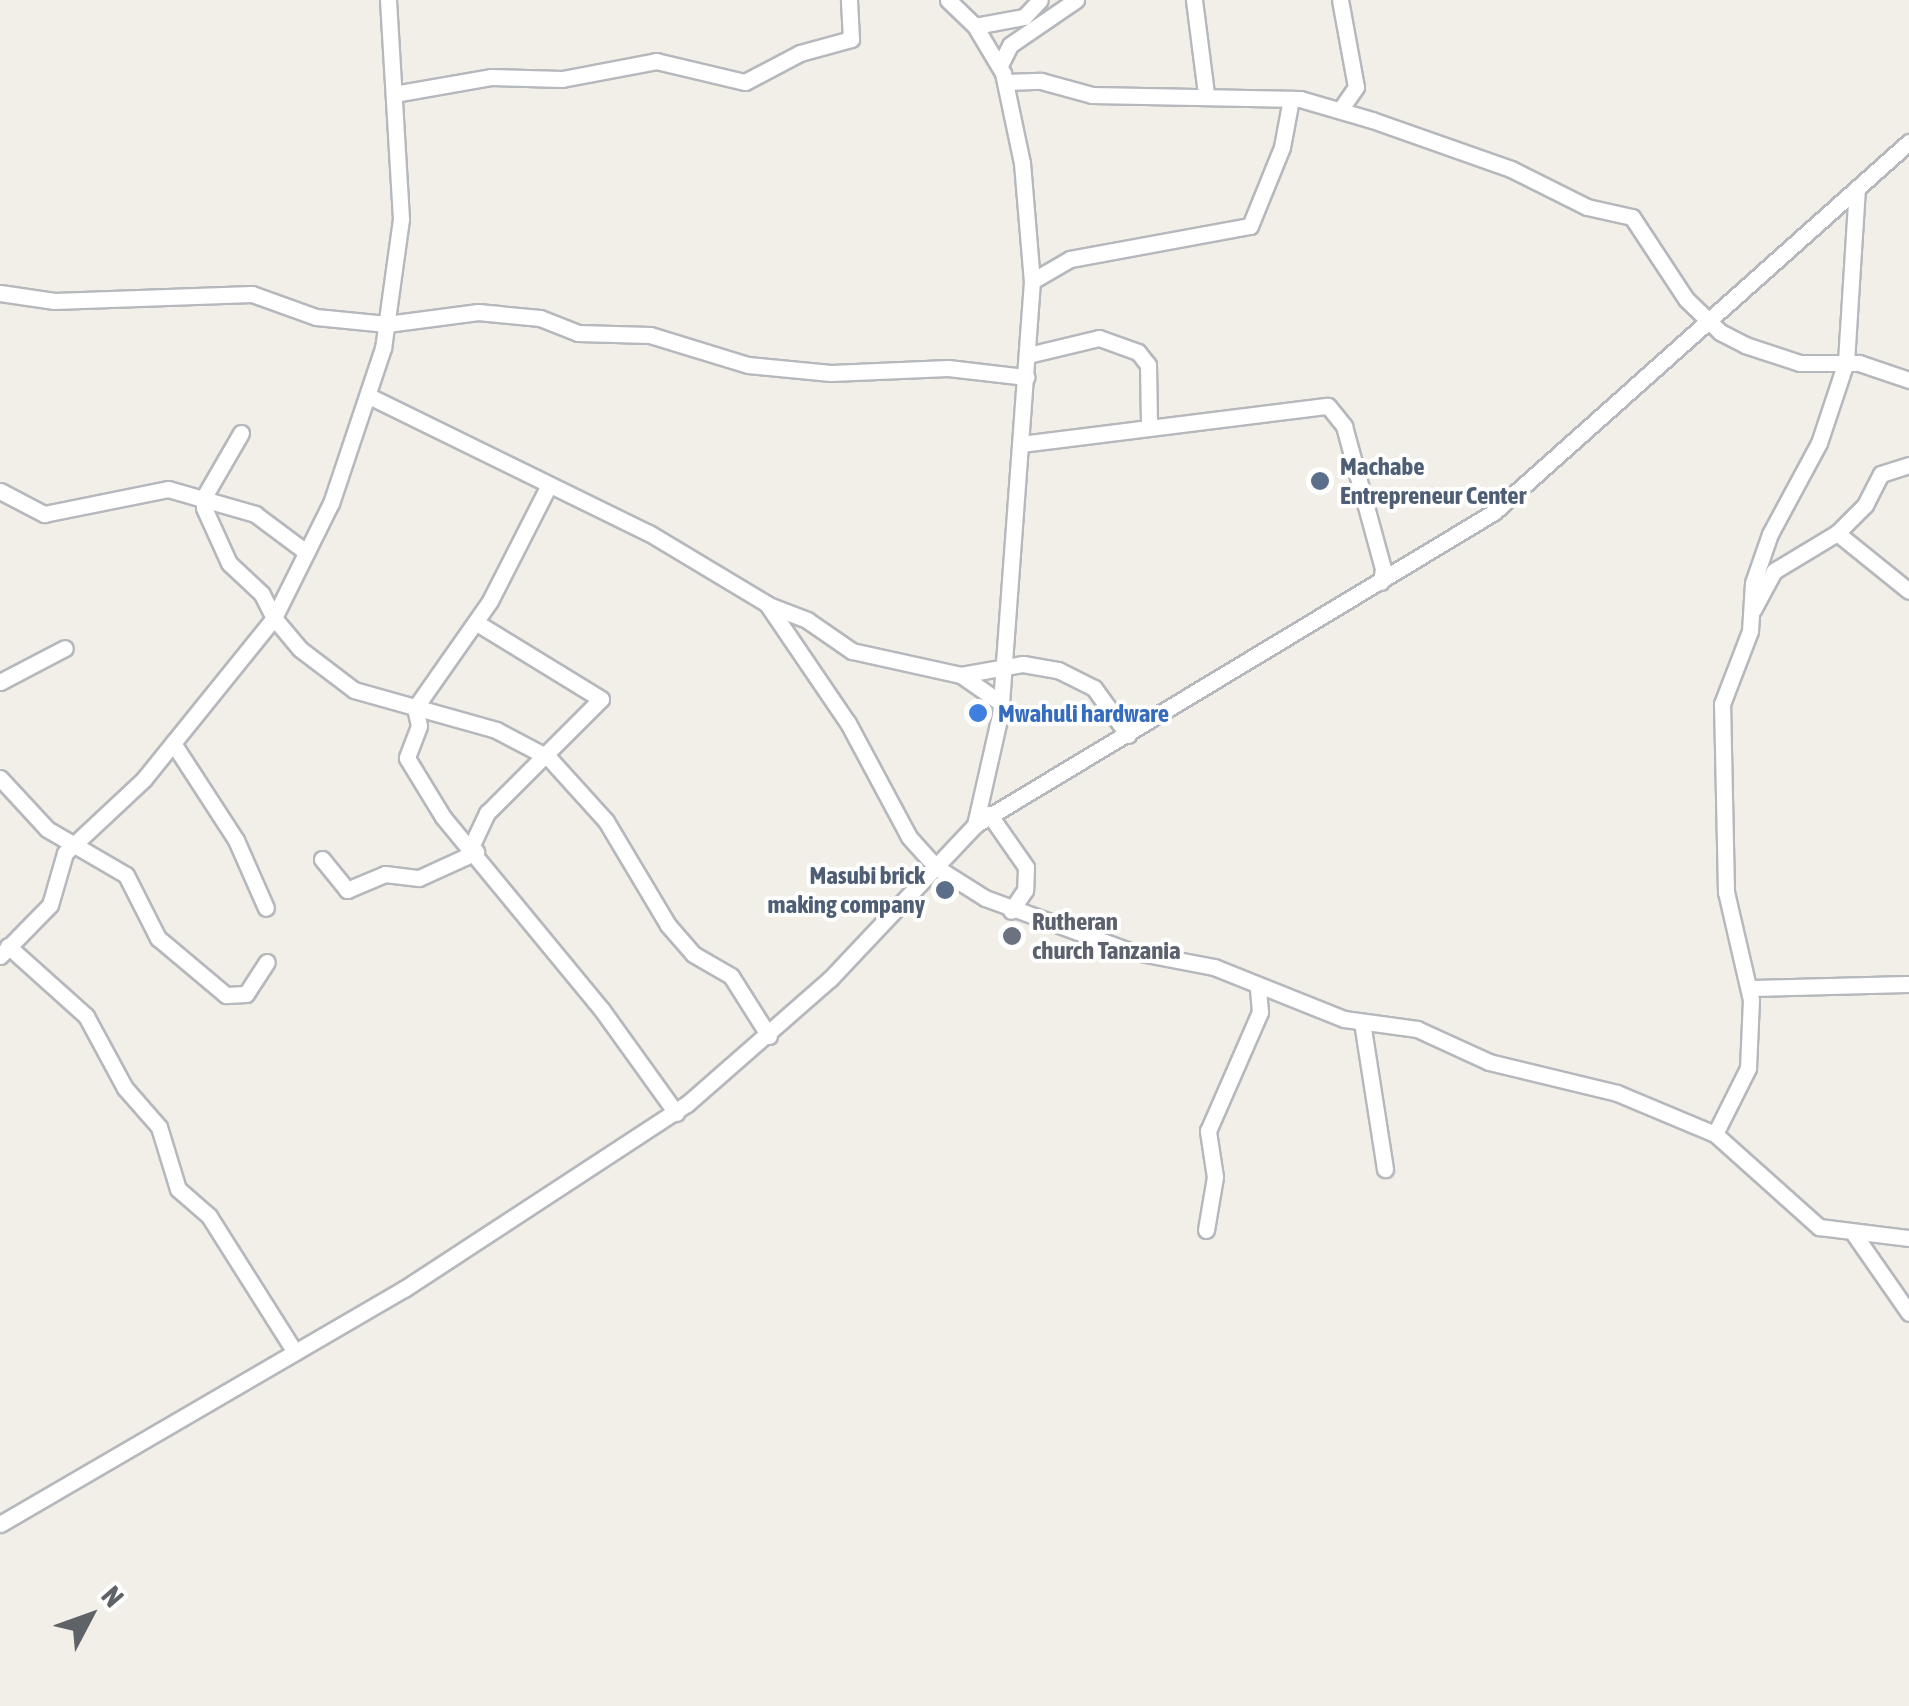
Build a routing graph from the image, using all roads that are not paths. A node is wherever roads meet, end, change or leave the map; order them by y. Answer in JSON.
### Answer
{"nodes":[{"id":1,"x":388,"y":0,"type":"edge"},
{"id":2,"x":850,"y":0,"type":"edge"},
{"id":3,"x":948,"y":0,"type":"edge"},
{"id":4,"x":1040,"y":0,"type":"edge"},
{"id":5,"x":1076,"y":0,"type":"edge"},
{"id":6,"x":1194,"y":0,"type":"edge"},
{"id":7,"x":1340,"y":0,"type":"edge"},
{"id":8,"x":974,"y":26,"type":"junction"},
{"id":9,"x":1000,"y":65,"type":"junction"},
{"id":10,"x":1006,"y":82,"type":"junction"},
{"id":11,"x":394,"y":94,"type":"junction"},
{"id":12,"x":1206,"y":94,"type":"junction"},
{"id":13,"x":1290,"y":99,"type":"junction"},
{"id":14,"x":1340,"y":110,"type":"junction"},
{"id":15,"x":1909,"y":142,"type":"edge"},
{"id":16,"x":1858,"y":189,"type":"junction"},
{"id":17,"x":1032,"y":281,"type":"junction"},
{"id":18,"x":0,"y":293,"type":"edge"},
{"id":19,"x":1708,"y":323,"type":"junction"},
{"id":20,"x":387,"y":324,"type":"junction"},
{"id":21,"x":1028,"y":356,"type":"junction"},
{"id":22,"x":1846,"y":362,"type":"junction"},
{"id":23,"x":1026,"y":376,"type":"junction"},
{"id":24,"x":1909,"y":380,"type":"edge"},
{"id":25,"x":370,"y":397,"type":"junction"},
{"id":26,"x":1149,"y":423,"type":"junction"},
{"id":27,"x":241,"y":433,"type":"dead end"},
{"id":28,"x":1021,"y":444,"type":"junction"},
{"id":29,"x":1909,"y":465,"type":"edge"},
{"id":30,"x":548,"y":487,"type":"junction"},
{"id":31,"x":0,"y":491,"type":"edge"},
{"id":32,"x":204,"y":497,"type":"junction"},
{"id":33,"x":1837,"y":533,"type":"junction"},
{"id":34,"x":306,"y":552,"type":"junction"},
{"id":35,"x":1381,"y":582,"type":"junction"},
{"id":36,"x":286,"y":589,"type":"junction"},
{"id":37,"x":1909,"y":591,"type":"edge"},
{"id":38,"x":262,"y":594,"type":"junction"},
{"id":39,"x":767,"y":604,"type":"junction"},
{"id":40,"x":1753,"y":610,"type":"junction"},
{"id":41,"x":274,"y":618,"type":"junction"},
{"id":42,"x":477,"y":623,"type":"junction"},
{"id":43,"x":65,"y":648,"type":"dead end"},
{"id":44,"x":1004,"y":665,"type":"junction"},
{"id":45,"x":962,"y":675,"type":"junction"},
{"id":46,"x":0,"y":682,"type":"edge"},
{"id":47,"x":1001,"y":704,"type":"junction"},
{"id":48,"x":414,"y":708,"type":"junction"},
{"id":49,"x":1128,"y":735,"type":"junction"},
{"id":50,"x":172,"y":742,"type":"junction"},
{"id":51,"x":549,"y":758,"type":"junction"},
{"id":52,"x":0,"y":778,"type":"edge"},
{"id":53,"x":989,"y":814,"type":"junction"},
{"id":54,"x":974,"y":825,"type":"junction"},
{"id":55,"x":74,"y":844,"type":"junction"},
{"id":56,"x":474,"y":849,"type":"junction"},
{"id":57,"x":322,"y":858,"type":"dead end"},
{"id":58,"x":936,"y":868,"type":"junction"},
{"id":59,"x":266,"y":908,"type":"dead end"},
{"id":60,"x":1011,"y":911,"type":"junction"},
{"id":61,"x":4,"y":951,"type":"edge"},
{"id":62,"x":267,"y":962,"type":"dead end"},
{"id":63,"x":1909,"y":984,"type":"edge"},
{"id":64,"x":1258,"y":988,"type":"junction"},
{"id":65,"x":1751,"y":988,"type":"junction"},
{"id":66,"x":1362,"y":1022,"type":"junction"},
{"id":67,"x":769,"y":1036,"type":"junction"},
{"id":68,"x":676,"y":1113,"type":"junction"},
{"id":69,"x":1714,"y":1134,"type":"junction"},
{"id":70,"x":1384,"y":1170,"type":"dead end"},
{"id":71,"x":1206,"y":1230,"type":"dead end"},
{"id":72,"x":1854,"y":1234,"type":"junction"},
{"id":73,"x":1909,"y":1238,"type":"edge"},
{"id":74,"x":1909,"y":1313,"type":"edge"},
{"id":75,"x":296,"y":1352,"type":"junction"},
{"id":76,"x":0,"y":1524,"type":"edge"}],
"edges":[{"from":1,"to":11,"type":"street"},
{"from":2,"to":11,"type":"street"},
{"from":3,"to":8,"type":"street"},
{"from":4,"to":8,"type":"street"},
{"from":5,"to":9,"type":"street"},
{"from":6,"to":12,"type":"street"},
{"from":7,"to":14,"type":"street"},
{"from":8,"to":9,"type":"street"},
{"from":9,"to":10,"type":"street"},
{"from":10,"to":12,"type":"street"},
{"from":10,"to":17,"type":"street"},
{"from":11,"to":20,"type":"street"},
{"from":12,"to":13,"type":"street"},
{"from":13,"to":14,"type":"street"},
{"from":13,"to":17,"type":"street"},
{"from":14,"to":19,"type":"street"},
{"from":15,"to":16,"type":"street"},
{"from":16,"to":19,"type":"street"},
{"from":16,"to":22,"type":"street"},
{"from":17,"to":21,"type":"street"},
{"from":18,"to":20,"type":"street"},
{"from":19,"to":22,"type":"street"},
{"from":19,"to":35,"type":"street"},
{"from":20,"to":23,"type":"street"},
{"from":20,"to":25,"type":"street"},
{"from":21,"to":23,"type":"street"},
{"from":21,"to":26,"type":"street"},
{"from":22,"to":24,"type":"street"},
{"from":22,"to":40,"type":"street"},
{"from":23,"to":28,"type":"street"},
{"from":25,"to":30,"type":"street"},
{"from":25,"to":34,"type":"street"},
{"from":26,"to":28,"type":"street"},
{"from":26,"to":35,"type":"street"},
{"from":27,"to":32,"type":"street"},
{"from":28,"to":44,"type":"street"},
{"from":29,"to":33,"type":"street"},
{"from":30,"to":39,"type":"street"},
{"from":30,"to":42,"type":"street"},
{"from":31,"to":32,"type":"street"},
{"from":32,"to":34,"type":"street"},
{"from":32,"to":38,"type":"street"},
{"from":33,"to":37,"type":"street"},
{"from":33,"to":40,"type":"street"},
{"from":34,"to":36,"type":"street"},
{"from":35,"to":49,"type":"street"},
{"from":36,"to":38,"type":"street"},
{"from":36,"to":41,"type":"street"},
{"from":38,"to":41,"type":"street"},
{"from":39,"to":45,"type":"street"},
{"from":39,"to":58,"type":"street"},
{"from":40,"to":65,"type":"street"},
{"from":41,"to":48,"type":"street"},
{"from":41,"to":50,"type":"street"},
{"from":42,"to":48,"type":"street"},
{"from":42,"to":51,"type":"street"},
{"from":43,"to":46,"type":"street"},
{"from":44,"to":45,"type":"street"},
{"from":44,"to":47,"type":"street"},
{"from":44,"to":49,"type":"street"},
{"from":45,"to":47,"type":"street"},
{"from":47,"to":54,"type":"street"},
{"from":48,"to":51,"type":"street"},
{"from":48,"to":56,"type":"street"},
{"from":49,"to":53,"type":"street"},
{"from":50,"to":55,"type":"street"},
{"from":50,"to":59,"type":"street"},
{"from":51,"to":56,"type":"street"},
{"from":51,"to":67,"type":"street"},
{"from":52,"to":55,"type":"street"},
{"from":53,"to":54,"type":"street"},
{"from":53,"to":60,"type":"street"},
{"from":54,"to":58,"type":"street"},
{"from":55,"to":61,"type":"street"},
{"from":55,"to":62,"type":"street"},
{"from":56,"to":57,"type":"street"},
{"from":56,"to":68,"type":"street"},
{"from":58,"to":60,"type":"street"},
{"from":58,"to":67,"type":"street"},
{"from":60,"to":64,"type":"street"},
{"from":61,"to":75,"type":"street"},
{"from":63,"to":65,"type":"street"},
{"from":64,"to":66,"type":"street"},
{"from":64,"to":71,"type":"street"},
{"from":65,"to":69,"type":"street"},
{"from":66,"to":69,"type":"street"},
{"from":66,"to":70,"type":"street"},
{"from":67,"to":68,"type":"street"},
{"from":68,"to":75,"type":"street"},
{"from":69,"to":72,"type":"street"},
{"from":72,"to":73,"type":"street"},
{"from":72,"to":74,"type":"street"},
{"from":75,"to":76,"type":"street"}]}
